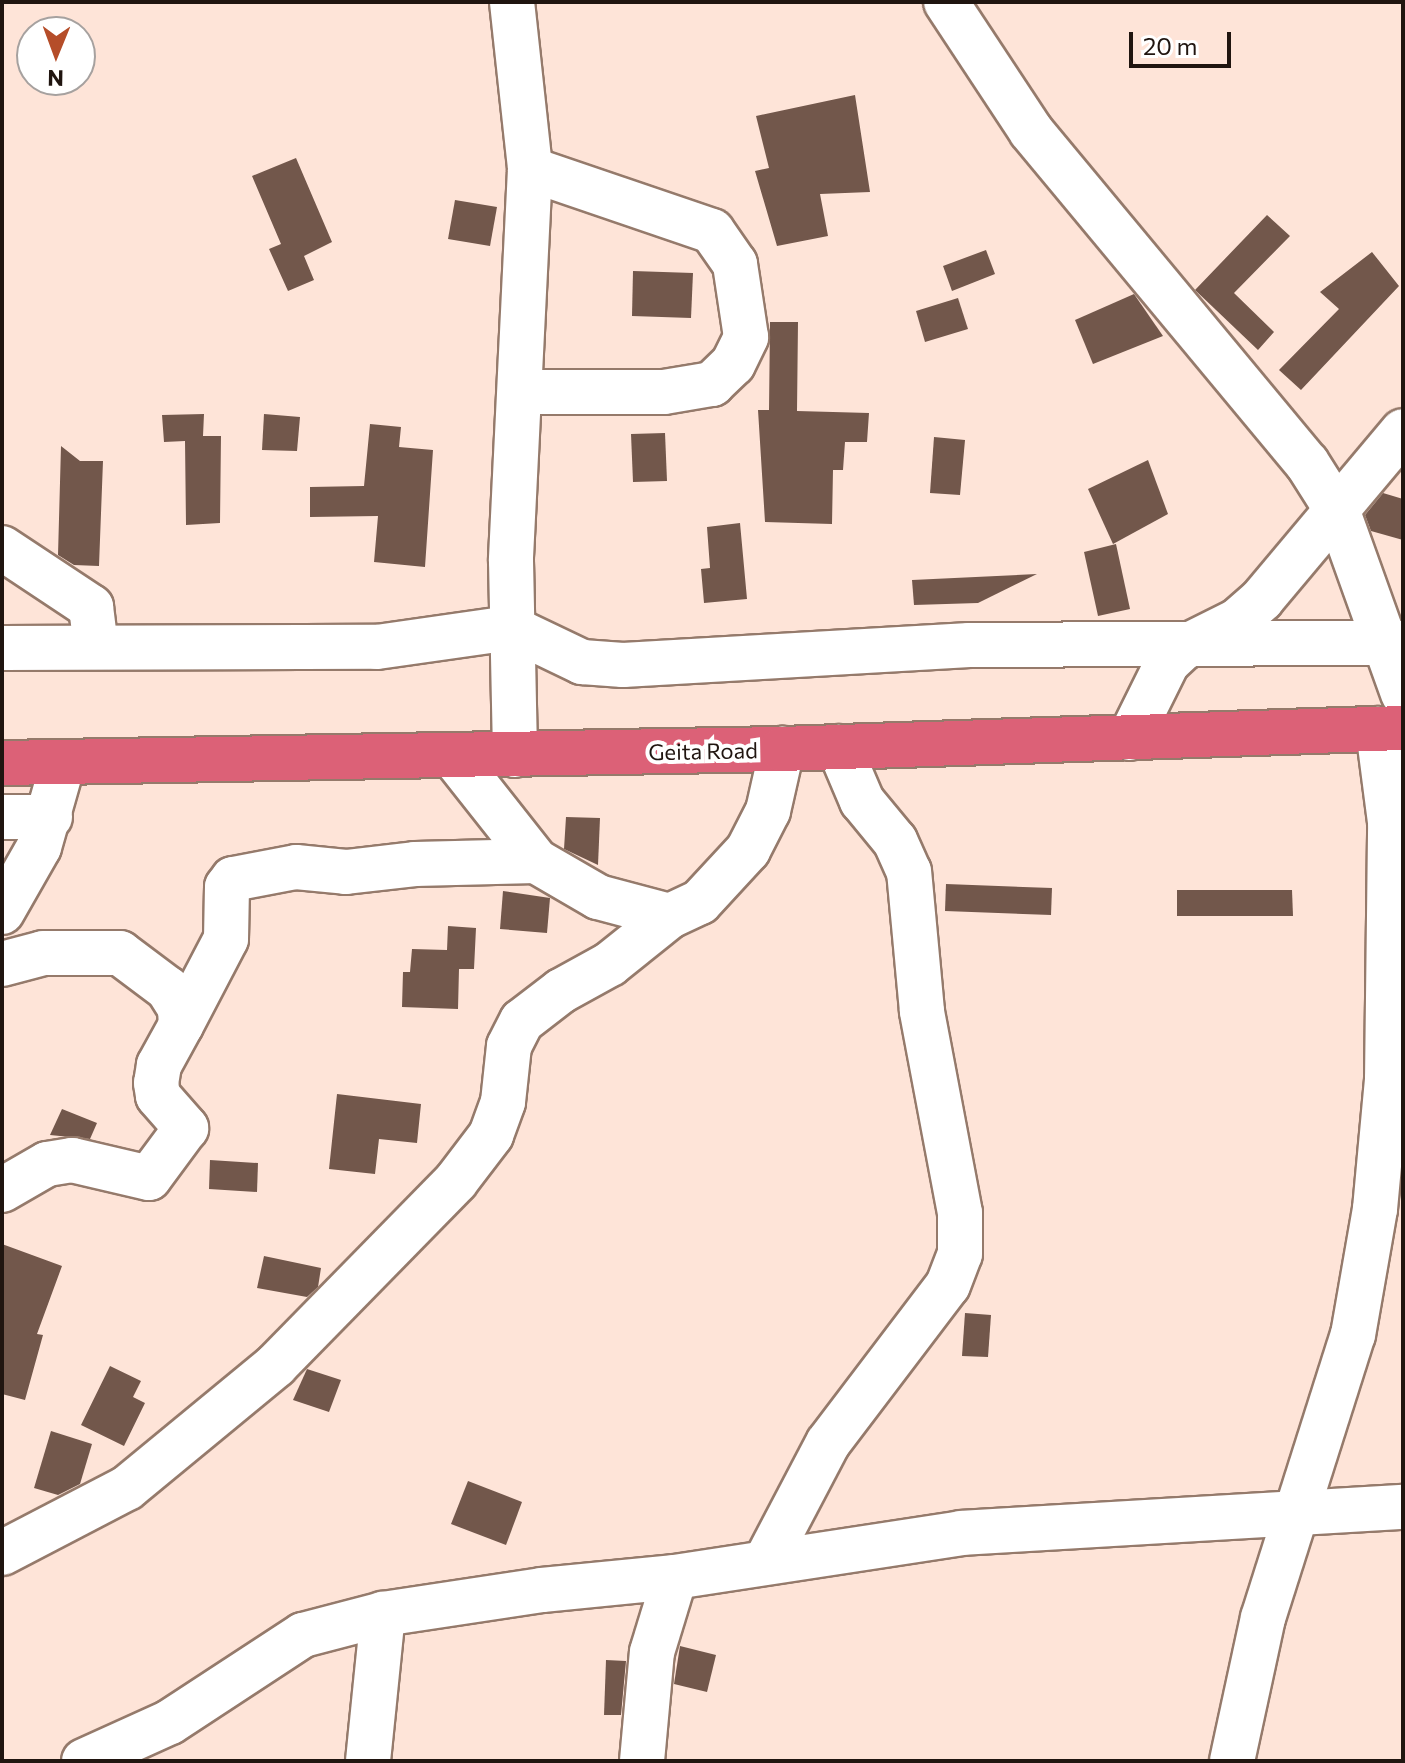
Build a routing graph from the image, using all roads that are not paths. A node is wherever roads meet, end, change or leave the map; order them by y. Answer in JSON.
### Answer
{"nodes":[{"id":1,"x":512,"y":2,"type":"edge"},
{"id":2,"x":946,"y":2,"type":"edge"},
{"id":3,"x":530,"y":169,"type":"junction"},
{"id":4,"x":520,"y":392,"type":"junction"},
{"id":5,"x":1403,"y":431,"type":"edge"},
{"id":6,"x":1338,"y":512,"type":"junction"},
{"id":7,"x":2,"y":548,"type":"edge"},
{"id":8,"x":511,"y":628,"type":"junction"},
{"id":9,"x":1393,"y":643,"type":"edge"},
{"id":10,"x":96,"y":647,"type":"junction"},
{"id":11,"x":2,"y":648,"type":"edge"},
{"id":12,"x":1183,"y":648,"type":"junction"},
{"id":13,"x":1395,"y":717,"type":"edge"},
{"id":14,"x":1130,"y":738,"type":"junction"},
{"id":15,"x":839,"y":747,"type":"junction"},
{"id":16,"x":782,"y":749,"type":"junction"},
{"id":17,"x":515,"y":755,"type":"junction"},
{"id":18,"x":454,"y":757,"type":"junction"},
{"id":19,"x":2,"y":763,"type":"edge"},
{"id":20,"x":63,"y":763,"type":"junction"},
{"id":21,"x":2,"y":817,"type":"edge"},
{"id":22,"x":50,"y":817,"type":"junction"},
{"id":23,"x":536,"y":861,"type":"junction"},
{"id":24,"x":2,"y":912,"type":"edge"},
{"id":25,"x":670,"y":916,"type":"junction"},
{"id":26,"x":2,"y":964,"type":"edge"},
{"id":27,"x":181,"y":1025,"type":"junction"},
{"id":28,"x":2,"y":1190,"type":"edge"},
{"id":29,"x":1403,"y":1507,"type":"edge"},
{"id":30,"x":1293,"y":1514,"type":"junction"},
{"id":31,"x":2,"y":1553,"type":"edge"},
{"id":32,"x":766,"y":1561,"type":"junction"},
{"id":33,"x":675,"y":1577,"type":"junction"},
{"id":34,"x":383,"y":1614,"type":"junction"},
{"id":35,"x":84,"y":1761,"type":"edge"},
{"id":36,"x":368,"y":1761,"type":"edge"},
{"id":37,"x":642,"y":1761,"type":"edge"},
{"id":38,"x":1232,"y":1761,"type":"edge"}],
"edges":[{"from":1,"to":3,"type":"street"},
{"from":2,"to":6,"type":"street"},
{"from":3,"to":4,"type":"street"},
{"from":3,"to":4,"type":"street"},
{"from":4,"to":8,"type":"street"},
{"from":5,"to":6,"type":"street"},
{"from":6,"to":9,"type":"street"},
{"from":6,"to":12,"type":"street"},
{"from":7,"to":10,"type":"street"},
{"from":8,"to":10,"type":"street"},
{"from":8,"to":12,"type":"street"},
{"from":8,"to":17,"type":"street"},
{"from":9,"to":12,"type":"street"},
{"from":9,"to":13,"type":"street"},
{"from":10,"to":11,"type":"street"},
{"from":12,"to":14,"type":"street"},
{"from":13,"to":14,"type":"highway","name":"Geita Road"},
{"from":13,"to":30,"type":"street"},
{"from":14,"to":15,"type":"highway","name":"Geita Road"},
{"from":15,"to":16,"type":"highway","name":"Geita Road"},
{"from":15,"to":32,"type":"street"},
{"from":16,"to":17,"type":"highway","name":"Geita Road"},
{"from":16,"to":25,"type":"street"},
{"from":17,"to":18,"type":"highway","name":"Geita Road"},
{"from":18,"to":20,"type":"highway","name":"Geita Road"},
{"from":18,"to":23,"type":"street"},
{"from":19,"to":20,"type":"highway","name":"Geita Road"},
{"from":20,"to":22,"type":"street"},
{"from":21,"to":22,"type":"street"},
{"from":22,"to":24,"type":"street"},
{"from":23,"to":25,"type":"street"},
{"from":23,"to":27,"type":"street"},
{"from":25,"to":31,"type":"street"},
{"from":26,"to":27,"type":"street"},
{"from":27,"to":28,"type":"street"},
{"from":29,"to":30,"type":"street"},
{"from":30,"to":32,"type":"street"},
{"from":30,"to":38,"type":"street"},
{"from":32,"to":33,"type":"street"},
{"from":33,"to":34,"type":"street"},
{"from":33,"to":37,"type":"street"},
{"from":34,"to":35,"type":"street"},
{"from":34,"to":36,"type":"street"}]}
